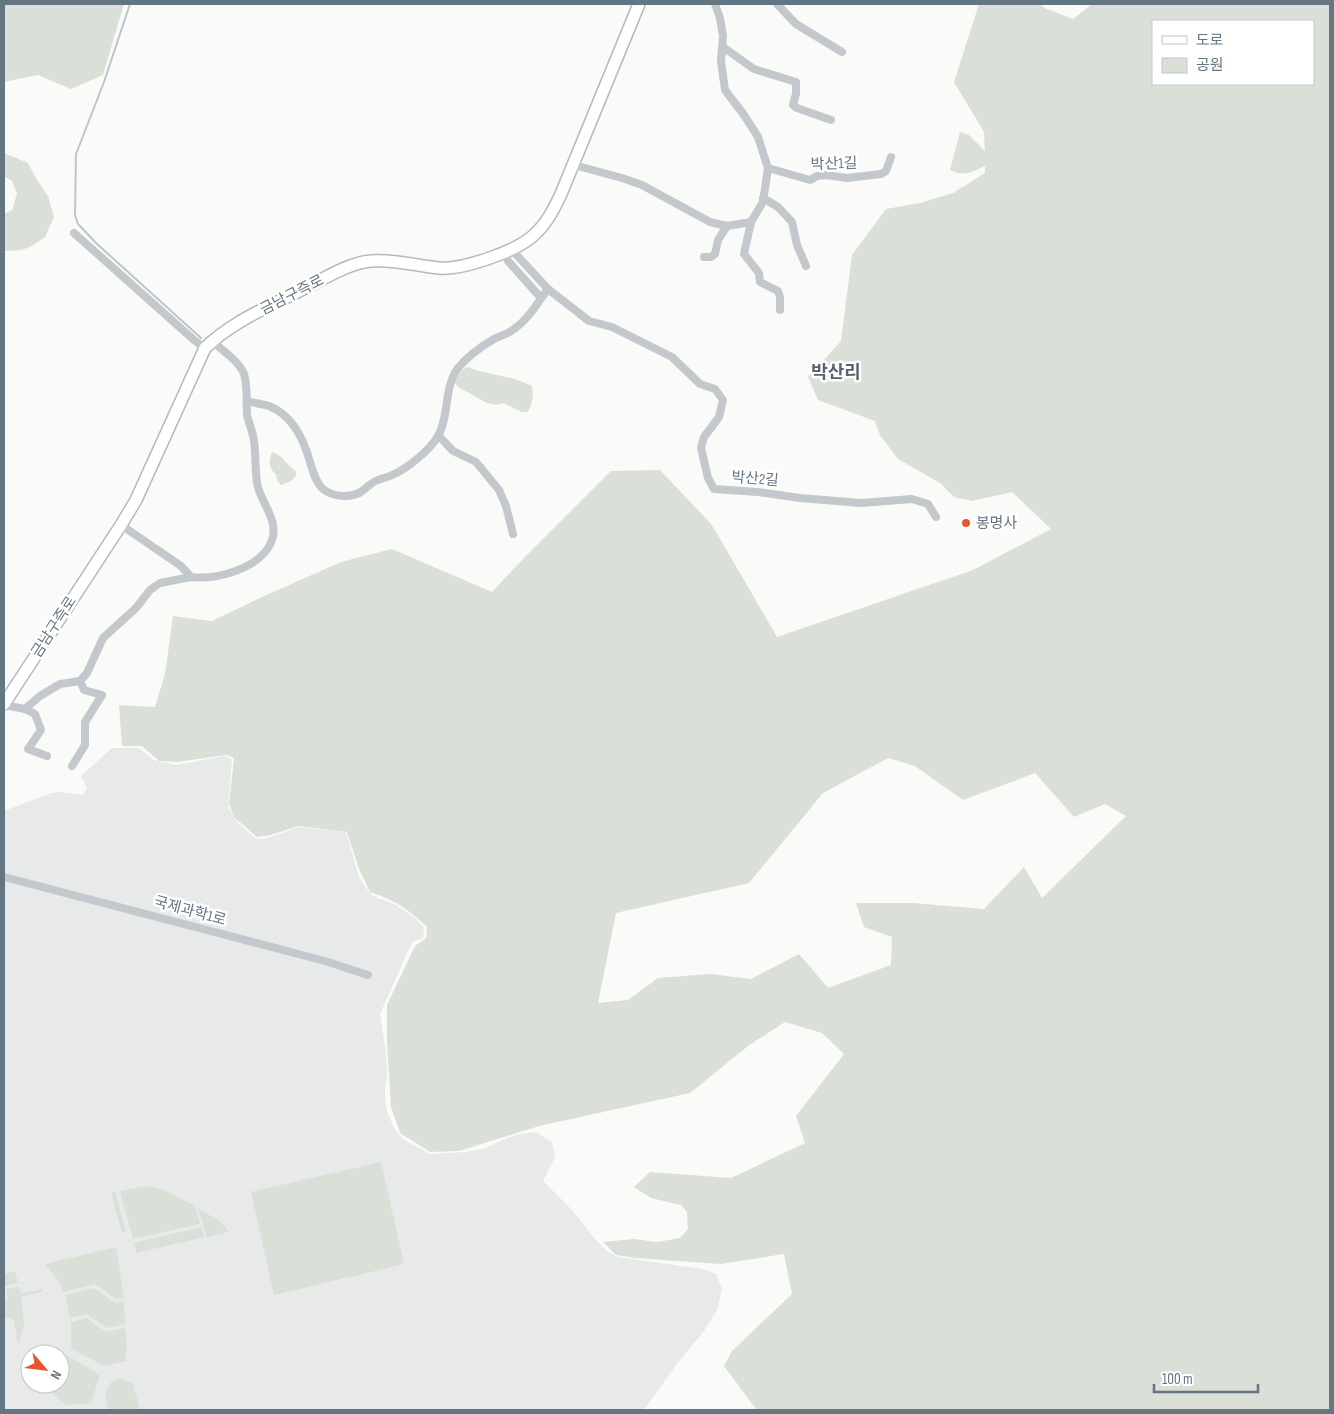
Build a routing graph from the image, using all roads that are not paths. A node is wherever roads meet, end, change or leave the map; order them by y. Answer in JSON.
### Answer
{"nodes":[{"id":1,"x":639,"y":4,"type":"edge"},
{"id":2,"x":715,"y":4,"type":"edge"},
{"id":3,"x":777,"y":4,"type":"edge"},
{"id":4,"x":723,"y":47,"type":"junction"},
{"id":5,"x":842,"y":52,"type":"dead end"},
{"id":6,"x":831,"y":120,"type":"dead end"},
{"id":7,"x":891,"y":157,"type":"dead end"},
{"id":8,"x":574,"y":165,"type":"junction"},
{"id":9,"x":768,"y":168,"type":"junction"},
{"id":10,"x":763,"y":198,"type":"junction"},
{"id":11,"x":751,"y":222,"type":"junction"},
{"id":12,"x":726,"y":226,"type":"junction"},
{"id":13,"x":74,"y":233,"type":"dead end"},
{"id":14,"x":508,"y":251,"type":"junction"},
{"id":15,"x":704,"y":257,"type":"dead end"},
{"id":16,"x":806,"y":266,"type":"dead end"},
{"id":17,"x":548,"y":289,"type":"junction"},
{"id":18,"x":541,"y":298,"type":"junction"},
{"id":19,"x":780,"y":310,"type":"dead end"},
{"id":20,"x":208,"y":345,"type":"junction"},
{"id":21,"x":247,"y":401,"type":"junction"},
{"id":22,"x":439,"y":436,"type":"junction"},
{"id":23,"x":936,"y":517,"type":"dead end"},
{"id":24,"x":121,"y":525,"type":"junction"},
{"id":25,"x":513,"y":534,"type":"dead end"},
{"id":26,"x":191,"y":577,"type":"junction"},
{"id":27,"x":80,"y":680,"type":"junction"},
{"id":28,"x":4,"y":705,"type":"edge"},
{"id":29,"x":25,"y":709,"type":"junction"},
{"id":30,"x":47,"y":756,"type":"dead end"},
{"id":31,"x":72,"y":766,"type":"dead end"},
{"id":32,"x":4,"y":877,"type":"edge"},
{"id":33,"x":368,"y":975,"type":"dead end"}],
"edges":[{"from":1,"to":8,"type":"main road","name":"금남구즉로"},
{"from":2,"to":4,"type":"street"},
{"from":3,"to":5,"type":"street"},
{"from":4,"to":6,"type":"street"},
{"from":4,"to":9,"type":"street"},
{"from":7,"to":9,"type":"street","name":"박산1길"},
{"from":8,"to":12,"type":"street"},
{"from":8,"to":14,"type":"main road","name":"금남구즉로"},
{"from":9,"to":10,"type":"street"},
{"from":10,"to":11,"type":"street"},
{"from":10,"to":16,"type":"street"},
{"from":11,"to":12,"type":"street"},
{"from":11,"to":19,"type":"street"},
{"from":12,"to":15,"type":"street"},
{"from":13,"to":20,"type":"street"},
{"from":14,"to":17,"type":"street","name":"박산2길"},
{"from":14,"to":18,"type":"street"},
{"from":14,"to":20,"type":"main road","name":"금남구즉로"},
{"from":17,"to":18,"type":"street"},
{"from":17,"to":23,"type":"street","name":"박산2길"},
{"from":18,"to":22,"type":"street"},
{"from":20,"to":21,"type":"street"},
{"from":20,"to":24,"type":"main road","name":"금남구즉로"},
{"from":21,"to":22,"type":"street"},
{"from":21,"to":26,"type":"street"},
{"from":22,"to":25,"type":"street"},
{"from":24,"to":26,"type":"street"},
{"from":24,"to":28,"type":"main road","name":"금남구즉로"},
{"from":26,"to":27,"type":"street"},
{"from":27,"to":29,"type":"street"},
{"from":27,"to":31,"type":"street"},
{"from":28,"to":29,"type":"street","name":"금남구즉로"},
{"from":29,"to":30,"type":"street"},
{"from":32,"to":33,"type":"street","name":"국제과학1로"}]}
